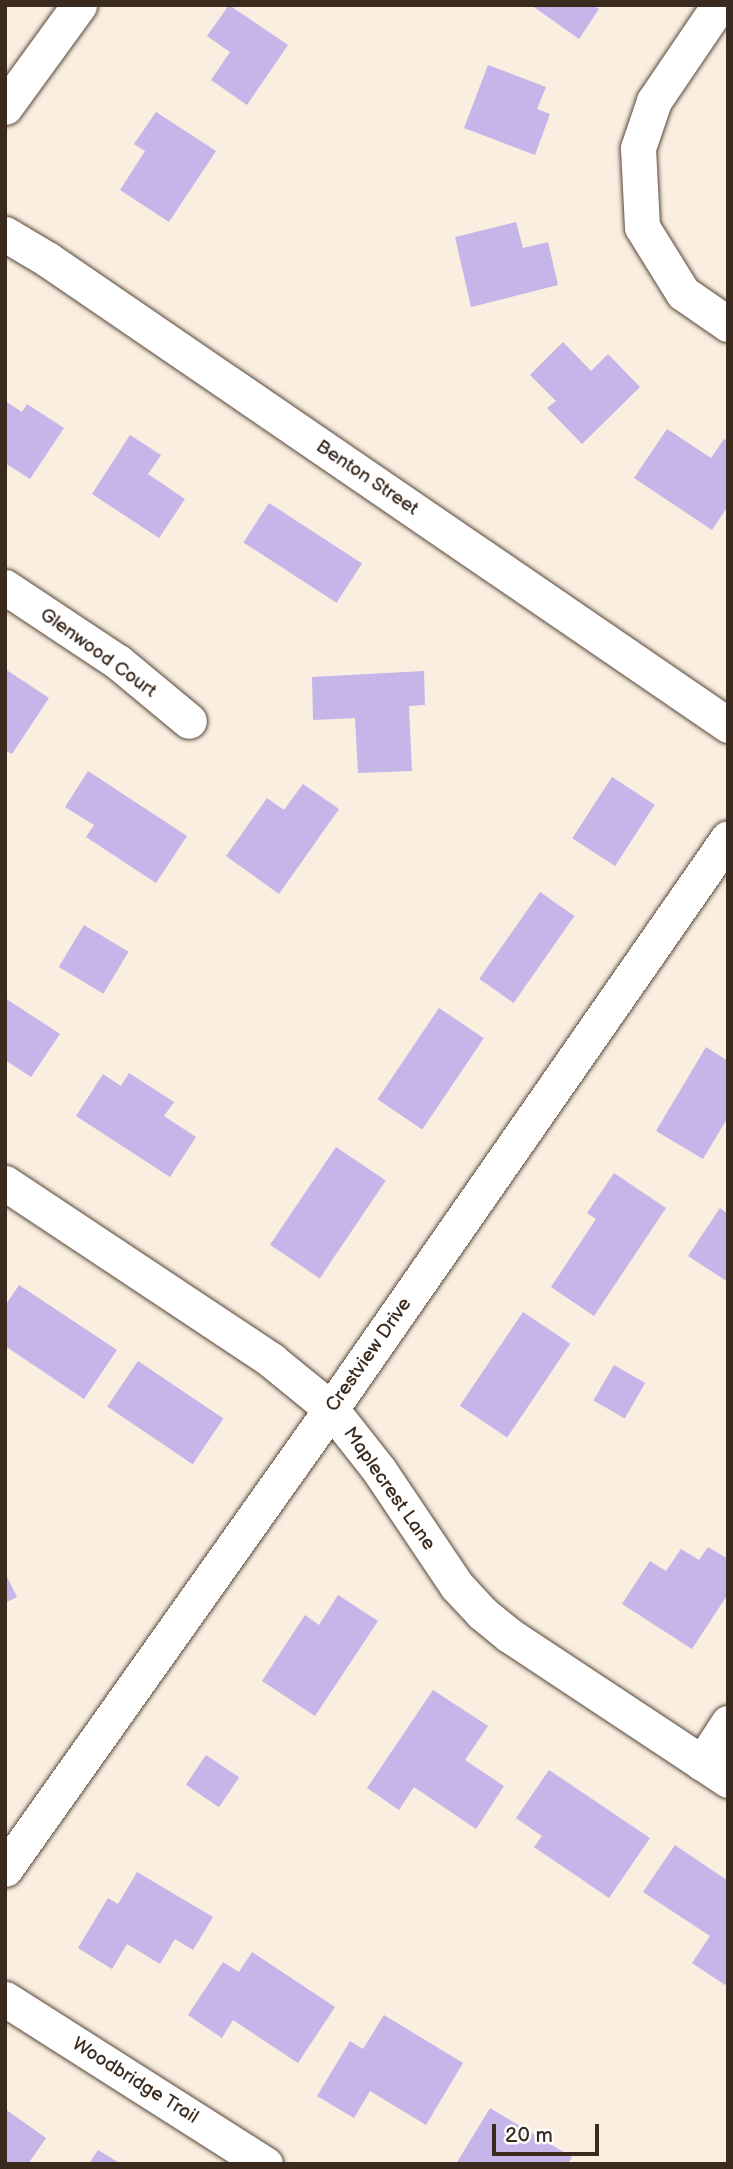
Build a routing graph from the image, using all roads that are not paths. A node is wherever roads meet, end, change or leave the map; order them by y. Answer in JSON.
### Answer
{"nodes":[{"id":1,"x":79,"y":5,"type":"edge"},
{"id":2,"x":719,"y":5,"type":"edge"},
{"id":3,"x":5,"y":107,"type":"edge"},
{"id":4,"x":5,"y":234,"type":"edge"},
{"id":5,"x":728,"y":324,"type":"edge"},
{"id":6,"x":5,"y":587,"type":"edge"},
{"id":7,"x":189,"y":721,"type":"dead end"},
{"id":8,"x":728,"y":725,"type":"edge"},
{"id":9,"x":728,"y":838,"type":"edge"},
{"id":10,"x":5,"y":1183,"type":"edge"},
{"id":11,"x":331,"y":1409,"type":"junction"},
{"id":12,"x":728,"y":1723,"type":"edge"},
{"id":13,"x":715,"y":1772,"type":"edge"},
{"id":14,"x":5,"y":1869,"type":"edge"},
{"id":15,"x":5,"y":1999,"type":"edge"},
{"id":16,"x":265,"y":2164,"type":"edge"}],
"edges":[{"from":1,"to":3,"type":"street"},
{"from":2,"to":5,"type":"street"},
{"from":4,"to":8,"type":"street","name":"Benton Street"},
{"from":6,"to":7,"type":"street","name":"Glenwood Court"},
{"from":9,"to":11,"type":"street","name":"Crestview Drive"},
{"from":10,"to":11,"type":"street","name":"Maplecrest Lane"},
{"from":11,"to":13,"type":"street","name":"Maplecrest Lane"},
{"from":11,"to":14,"type":"street","name":"Crestview Drive"},
{"from":12,"to":13,"type":"street"},
{"from":15,"to":16,"type":"street","name":"Woodbridge Trail"}]}
